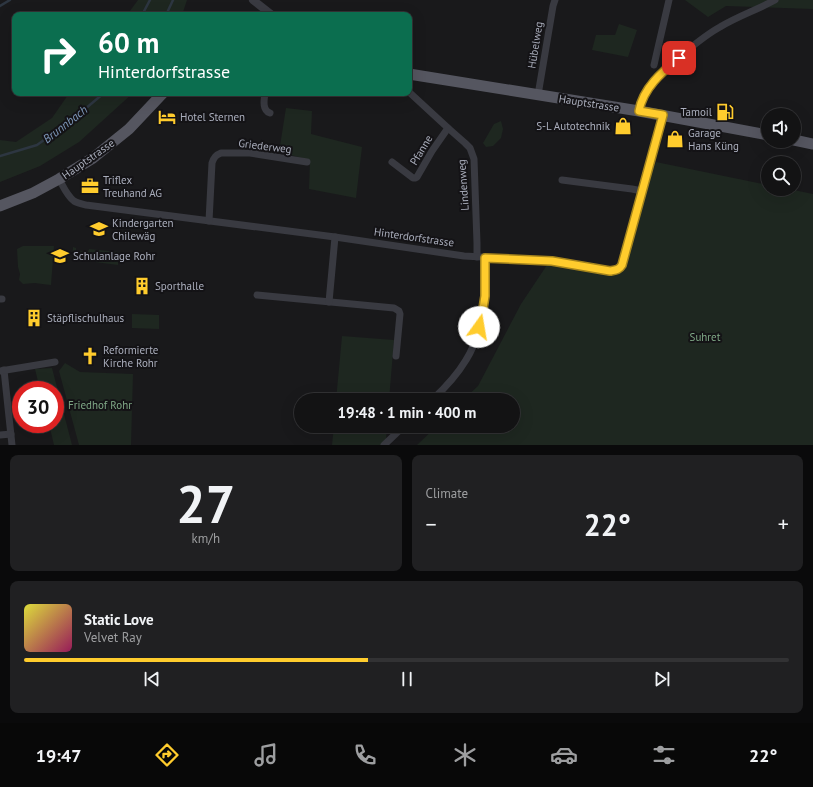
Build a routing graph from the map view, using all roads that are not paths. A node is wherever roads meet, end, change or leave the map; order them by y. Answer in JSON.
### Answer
{"nodes":[{"id":1,"x":555,"y":0,"type":"edge"},
{"id":2,"x":669,"y":0,"type":"edge"},
{"id":3,"x":775,"y":0,"type":"edge"},
{"id":4,"x":259,"y":2,"type":"edge"},
{"id":5,"x":269,"y":12,"type":"edge"},
{"id":6,"x":654,"y":65,"type":"dead end"},
{"id":7,"x":412,"y":74,"type":"edge"},
{"id":8,"x":412,"y":95,"type":"edge"},
{"id":9,"x":538,"y":95,"type":"junction"},
{"id":10,"x":160,"y":96,"type":"edge"},
{"id":11,"x":265,"y":96,"type":"edge"},
{"id":12,"x":639,"y":111,"type":"junction"},
{"id":13,"x":270,"y":113,"type":"dead end"},
{"id":14,"x":663,"y":115,"type":"junction"},
{"id":15,"x":448,"y":128,"type":"junction"},
{"id":16,"x":761,"y":134,"type":"edge"},
{"id":17,"x":801,"y":141,"type":"edge"},
{"id":18,"x":813,"y":144,"type":"edge"},
{"id":19,"x":307,"y":162,"type":"dead end"},
{"id":20,"x":392,"y":162,"type":"dead end"},
{"id":21,"x":59,"y":179,"type":"junction"},
{"id":22,"x":562,"y":180,"type":"dead end"},
{"id":23,"x":642,"y":191,"type":"junction"},
{"id":24,"x":0,"y":206,"type":"edge"},
{"id":25,"x":209,"y":221,"type":"junction"},
{"id":26,"x":335,"y":237,"type":"junction"},
{"id":27,"x":477,"y":257,"type":"junction"},
{"id":28,"x":485,"y":258,"type":"junction"},
{"id":29,"x":257,"y":296,"type":"dead end"},
{"id":30,"x":329,"y":302,"type":"junction"},
{"id":31,"x":396,"y":356,"type":"dead end"},
{"id":32,"x":55,"y":362,"type":"dead end"},
{"id":33,"x":2,"y":370,"type":"edge"},
{"id":34,"x":439,"y":393,"type":"edge"},
{"id":35,"x":397,"y":433,"type":"edge"},
{"id":36,"x":11,"y":434,"type":"junction"},
{"id":37,"x":0,"y":435,"type":"edge"},
{"id":38,"x":12,"y":445,"type":"edge"},
{"id":39,"x":384,"y":445,"type":"edge"}],
"edges":[{"from":1,"to":9,"type":"street","name":"Hübelweg"},
{"from":2,"to":6,"type":"street"},
{"from":3,"to":12,"type":"street"},
{"from":4,"to":5,"type":"street"},
{"from":7,"to":9,"type":"main road","name":"Hauptstrasse"},
{"from":8,"to":15,"type":"street","name":"Lindenweg"},
{"from":9,"to":12,"type":"main road","name":"Hauptstrasse"},
{"from":10,"to":21,"type":"main road","name":"Hauptstrasse"},
{"from":11,"to":13,"type":"street"},
{"from":12,"to":14,"type":"main road","name":"Hauptstrasse"},
{"from":14,"to":16,"type":"main road","name":"Hauptstrasse"},
{"from":14,"to":23,"type":"street","name":"Hinterdorfstrasse"},
{"from":15,"to":20,"type":"street","name":"Pfanne"},
{"from":15,"to":27,"type":"street","name":"Lindenweg"},
{"from":17,"to":18,"type":"main road"},
{"from":19,"to":25,"type":"street","name":"Griederweg"},
{"from":21,"to":24,"type":"main road","name":"Hauptstrasse"},
{"from":21,"to":25,"type":"street","name":"Hinterdorfstrasse"},
{"from":22,"to":23,"type":"street"},
{"from":23,"to":28,"type":"street","name":"Hinterdorfstrasse"},
{"from":25,"to":26,"type":"street","name":"Hinterdorfstrasse"},
{"from":26,"to":27,"type":"street","name":"Hinterdorfstrasse"},
{"from":26,"to":30,"type":"street"},
{"from":27,"to":28,"type":"street","name":"Hinterdorfstrasse"},
{"from":28,"to":34,"type":"street"},
{"from":29,"to":30,"type":"street"},
{"from":30,"to":31,"type":"street"},
{"from":32,"to":33,"type":"street"},
{"from":33,"to":36,"type":"street"},
{"from":35,"to":39,"type":"street"},
{"from":36,"to":37,"type":"street"},
{"from":36,"to":38,"type":"street"}]}
